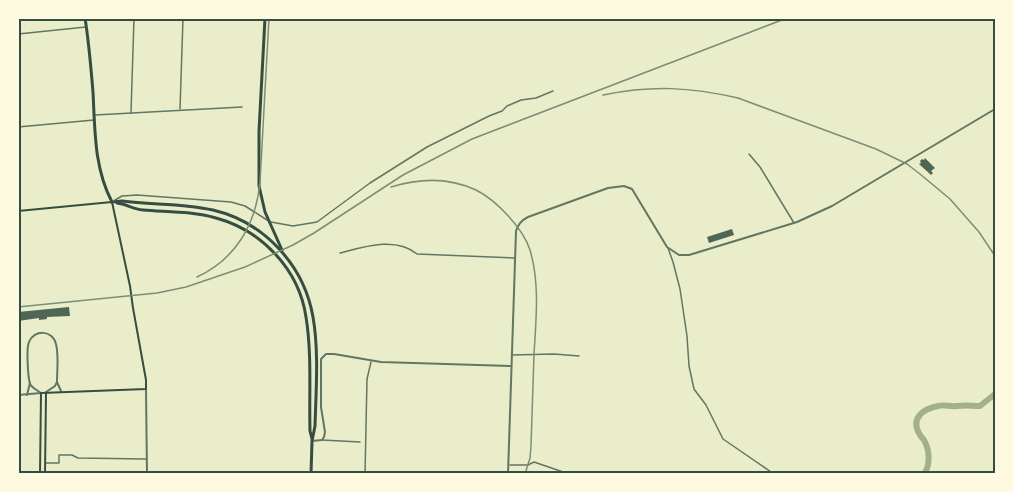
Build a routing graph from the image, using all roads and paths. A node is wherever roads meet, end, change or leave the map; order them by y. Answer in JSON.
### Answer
{"nodes":[{"id":1,"x":86,"y":18,"type":"edge"},
{"id":2,"x":134,"y":18,"type":"edge"},
{"id":3,"x":183,"y":18,"type":"edge"},
{"id":4,"x":265,"y":18,"type":"edge"},
{"id":5,"x":87,"y":27,"type":"junction"},
{"id":6,"x":18,"y":34,"type":"edge"},
{"id":7,"x":553,"y":91,"type":"dead end"},
{"id":8,"x":242,"y":107,"type":"dead end"},
{"id":9,"x":995,"y":109,"type":"edge"},
{"id":10,"x":180,"y":110,"type":"junction"},
{"id":11,"x":131,"y":113,"type":"junction"},
{"id":12,"x":94,"y":115,"type":"junction"},
{"id":13,"x":94,"y":120,"type":"junction"},
{"id":14,"x":18,"y":127,"type":"edge"},
{"id":15,"x":749,"y":154,"type":"dead end"},
{"id":16,"x":112,"y":202,"type":"junction"},
{"id":17,"x":18,"y":211,"type":"edge"},
{"id":18,"x":794,"y":223,"type":"junction"},
{"id":19,"x":667,"y":247,"type":"junction"},
{"id":20,"x":340,"y":253,"type":"dead end"},
{"id":21,"x":284,"y":255,"type":"junction"},
{"id":22,"x":516,"y":258,"type":"junction"},
{"id":23,"x":512,"y":355,"type":"junction"},
{"id":24,"x":579,"y":357,"type":"dead end"},
{"id":25,"x":371,"y":361,"type":"junction"},
{"id":26,"x":512,"y":366,"type":"junction"},
{"id":27,"x":57,"y":382,"type":"junction"},
{"id":28,"x":30,"y":383,"type":"junction"},
{"id":29,"x":146,"y":389,"type":"junction"},
{"id":30,"x":61,"y":391,"type":"junction"},
{"id":31,"x":40,"y":393,"type":"junction"},
{"id":32,"x":46,"y":393,"type":"junction"},
{"id":33,"x":18,"y":395,"type":"edge"},
{"id":34,"x":27,"y":395,"type":"junction"},
{"id":35,"x":322,"y":440,"type":"junction"},
{"id":36,"x":312,"y":441,"type":"junction"},
{"id":37,"x":360,"y":442,"type":"dead end"},
{"id":38,"x":147,"y":459,"type":"junction"},
{"id":39,"x":45,"y":463,"type":"junction"},
{"id":40,"x":509,"y":465,"type":"junction"},
{"id":41,"x":40,"y":474,"type":"edge"},
{"id":42,"x":45,"y":474,"type":"edge"},
{"id":43,"x":147,"y":474,"type":"edge"},
{"id":44,"x":311,"y":474,"type":"edge"},
{"id":45,"x":365,"y":474,"type":"edge"},
{"id":46,"x":508,"y":474,"type":"edge"},
{"id":47,"x":569,"y":474,"type":"edge"},
{"id":48,"x":774,"y":474,"type":"edge"}],
"edges":[{"from":1,"to":5,"type":"main road"},
{"from":2,"to":11,"type":"street"},
{"from":3,"to":10,"type":"street"},
{"from":4,"to":21,"type":"main road"},
{"from":5,"to":6,"type":"street"},
{"from":5,"to":12,"type":"main road"},
{"from":7,"to":16,"type":"street"},
{"from":8,"to":10,"type":"street"},
{"from":9,"to":18,"type":"street"},
{"from":10,"to":11,"type":"street"},
{"from":11,"to":12,"type":"street"},
{"from":12,"to":13,"type":"main road"},
{"from":13,"to":14,"type":"street"},
{"from":13,"to":16,"type":"main road"},
{"from":15,"to":18,"type":"street"},
{"from":16,"to":17,"type":"main road"},
{"from":16,"to":21,"type":"main road"},
{"from":16,"to":29,"type":"main road"},
{"from":16,"to":36,"type":"main road"},
{"from":18,"to":19,"type":"street"},
{"from":19,"to":22,"type":"street"},
{"from":19,"to":48,"type":"street"},
{"from":20,"to":22,"type":"street"},
{"from":21,"to":36,"type":"main road"},
{"from":22,"to":23,"type":"street"},
{"from":23,"to":24,"type":"street"},
{"from":23,"to":26,"type":"street"},
{"from":25,"to":26,"type":"street"},
{"from":25,"to":35,"type":"street"},
{"from":25,"to":45,"type":"street"},
{"from":26,"to":40,"type":"street"},
{"from":27,"to":28,"type":"street"},
{"from":27,"to":30,"type":"street"},
{"from":27,"to":32,"type":"street"},
{"from":28,"to":31,"type":"street"},
{"from":28,"to":34,"type":"street"},
{"from":29,"to":30,"type":"main road"},
{"from":29,"to":38,"type":"street"},
{"from":30,"to":32,"type":"main road"},
{"from":31,"to":32,"type":"main road"},
{"from":31,"to":34,"type":"street"},
{"from":31,"to":41,"type":"main road"},
{"from":32,"to":39,"type":"main road"},
{"from":33,"to":34,"type":"street"},
{"from":35,"to":36,"type":"street"},
{"from":35,"to":37,"type":"street"},
{"from":36,"to":44,"type":"main road"},
{"from":38,"to":39,"type":"street"},
{"from":38,"to":43,"type":"street"},
{"from":39,"to":42,"type":"main road"},
{"from":40,"to":46,"type":"street"},
{"from":40,"to":47,"type":"street"}]}
